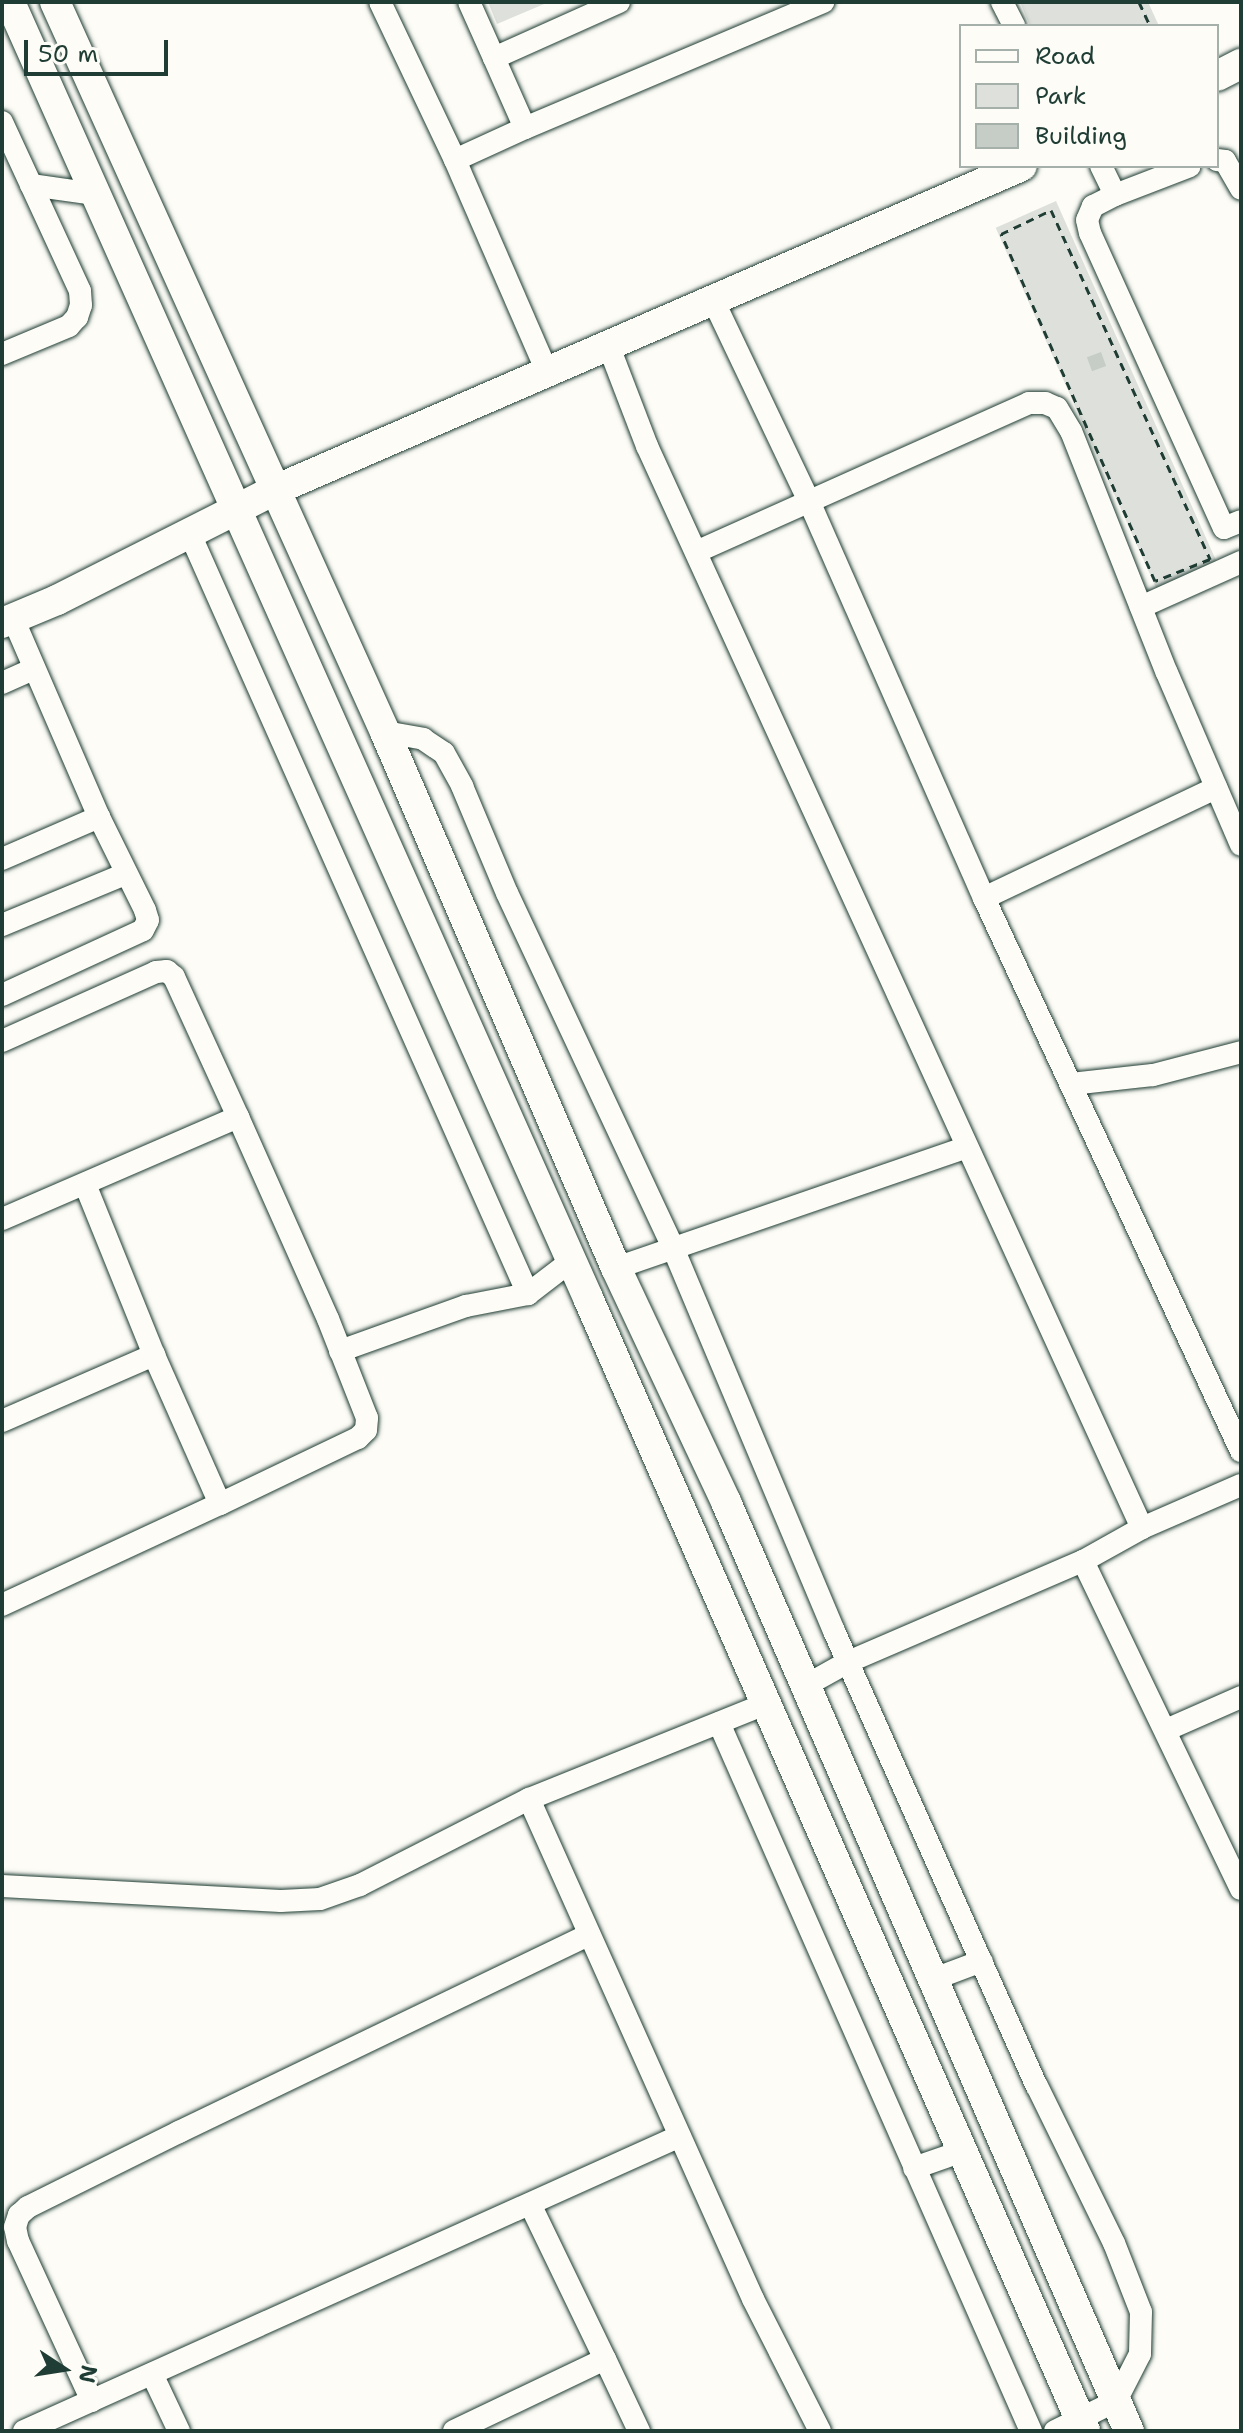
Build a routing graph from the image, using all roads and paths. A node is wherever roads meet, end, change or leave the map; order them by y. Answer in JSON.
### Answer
{"nodes":[{"id":1,"x":10,"y":2,"type":"edge"},
{"id":2,"x":55,"y":2,"type":"edge"},
{"id":3,"x":380,"y":2,"type":"edge"},
{"id":4,"x":469,"y":2,"type":"edge"},
{"id":5,"x":619,"y":2,"type":"edge"},
{"id":6,"x":823,"y":2,"type":"edge"},
{"id":7,"x":1002,"y":2,"type":"edge"},
{"id":8,"x":1139,"y":2,"type":"edge"},
{"id":9,"x":1013,"y":24,"type":"edge"},
{"id":10,"x":1149,"y":24,"type":"edge"},
{"id":11,"x":494,"y":58,"type":"junction"},
{"id":12,"x":1241,"y":64,"type":"edge"},
{"id":13,"x":1219,"y":75,"type":"edge"},
{"id":14,"x":2,"y":122,"type":"edge"},
{"id":15,"x":525,"y":128,"type":"junction"},
{"id":16,"x":455,"y":160,"type":"junction"},
{"id":17,"x":1219,"y":160,"type":"edge"},
{"id":18,"x":1017,"y":168,"type":"edge"},
{"id":19,"x":1102,"y":168,"type":"edge"},
{"id":20,"x":1185,"y":168,"type":"edge"},
{"id":21,"x":31,"y":185,"type":"junction"},
{"id":22,"x":1241,"y":189,"type":"edge"},
{"id":23,"x":95,"y":194,"type":"junction"},
{"id":24,"x":1115,"y":195,"type":"junction"},
{"id":25,"x":1051,"y":210,"type":"joint"},
{"id":26,"x":714,"y":302,"type":"junction"},
{"id":27,"x":609,"y":347,"type":"junction"},
{"id":28,"x":2,"y":354,"type":"edge"},
{"id":29,"x":548,"y":374,"type":"junction"},
{"id":30,"x":275,"y":490,"type":"junction"},
{"id":31,"x":808,"y":499,"type":"junction"},
{"id":32,"x":236,"y":509,"type":"junction"},
{"id":33,"x":1241,"y":521,"type":"edge"},
{"id":34,"x":190,"y":534,"type":"junction"},
{"id":35,"x":696,"y":552,"type":"junction"},
{"id":36,"x":1241,"y":562,"type":"edge"},
{"id":37,"x":1141,"y":607,"type":"junction"},
{"id":38,"x":8,"y":620,"type":"edge"},
{"id":39,"x":34,"y":669,"type":"junction"},
{"id":40,"x":2,"y":683,"type":"edge"},
{"id":41,"x":385,"y":732,"type":"junction"},
{"id":42,"x":1216,"y":788,"type":"junction"},
{"id":43,"x":99,"y":817,"type":"junction"},
{"id":44,"x":1241,"y":845,"type":"edge"},
{"id":45,"x":2,"y":859,"type":"edge"},
{"id":46,"x":125,"y":874,"type":"junction"},
{"id":47,"x":984,"y":898,"type":"junction"},
{"id":48,"x":2,"y":925,"type":"edge"},
{"id":49,"x":2,"y":995,"type":"edge"},
{"id":50,"x":2,"y":1041,"type":"edge"},
{"id":51,"x":1241,"y":1052,"type":"edge"},
{"id":52,"x":1071,"y":1084,"type":"junction"},
{"id":53,"x":238,"y":1117,"type":"junction"},
{"id":54,"x":967,"y":1147,"type":"junction"},
{"id":55,"x":85,"y":1184,"type":"junction"},
{"id":56,"x":2,"y":1219,"type":"edge"},
{"id":57,"x":673,"y":1248,"type":"junction"},
{"id":58,"x":571,"y":1261,"type":"junction"},
{"id":59,"x":616,"y":1268,"type":"junction"},
{"id":60,"x":528,"y":1294,"type":"junction"},
{"id":61,"x":340,"y":1351,"type":"junction"},
{"id":62,"x":154,"y":1355,"type":"junction"},
{"id":63,"x":2,"y":1421,"type":"edge"},
{"id":64,"x":1241,"y":1451,"type":"edge"},
{"id":65,"x":1241,"y":1485,"type":"edge"},
{"id":66,"x":220,"y":1504,"type":"junction"},
{"id":67,"x":1142,"y":1528,"type":"junction"},
{"id":68,"x":1083,"y":1561,"type":"junction"},
{"id":69,"x":2,"y":1605,"type":"edge"},
{"id":70,"x":848,"y":1662,"type":"junction"},
{"id":71,"x":805,"y":1686,"type":"junction"},
{"id":72,"x":1241,"y":1697,"type":"edge"},
{"id":73,"x":765,"y":1704,"type":"junction"},
{"id":74,"x":719,"y":1723,"type":"junction"},
{"id":75,"x":1166,"y":1730,"type":"junction"},
{"id":76,"x":529,"y":1799,"type":"junction"},
{"id":77,"x":2,"y":1886,"type":"edge"},
{"id":78,"x":1241,"y":1889,"type":"edge"},
{"id":79,"x":589,"y":1935,"type":"junction"},
{"id":80,"x":982,"y":1961,"type":"junction"},
{"id":81,"x":934,"y":1979,"type":"junction"},
{"id":82,"x":894,"y":2000,"type":"junction"},
{"id":83,"x":680,"y":2136,"type":"junction"},
{"id":84,"x":960,"y":2152,"type":"junction"},
{"id":85,"x":914,"y":2168,"type":"junction"},
{"id":86,"x":530,"y":2204,"type":"junction"},
{"id":87,"x":605,"y":2359,"type":"junction"},
{"id":88,"x":152,"y":2374,"type":"junction"},
{"id":89,"x":92,"y":2401,"type":"junction"},
{"id":90,"x":1116,"y":2401,"type":"junction"},
{"id":91,"x":495,"y":2422,"type":"edge"},
{"id":92,"x":1073,"y":2427,"type":"edge"},
{"id":93,"x":24,"y":2431,"type":"edge"},
{"id":94,"x":179,"y":2431,"type":"edge"},
{"id":95,"x":454,"y":2431,"type":"edge"},
{"id":96,"x":639,"y":2431,"type":"edge"},
{"id":97,"x":820,"y":2431,"type":"edge"},
{"id":98,"x":1031,"y":2431,"type":"edge"},
{"id":99,"x":1129,"y":2431,"type":"edge"}],
"edges":[{"from":1,"to":23,"type":"main road"},
{"from":2,"to":30,"type":"main road"},
{"from":3,"to":16,"type":"street"},
{"from":4,"to":11,"type":"street"},
{"from":5,"to":11,"type":"street"},
{"from":6,"to":15,"type":"street"},
{"from":7,"to":9,"type":"street"},
{"from":8,"to":10,"type":"path"},
{"from":11,"to":15,"type":"street"},
{"from":12,"to":13,"type":"main road"},
{"from":14,"to":21,"type":"street"},
{"from":15,"to":16,"type":"street"},
{"from":16,"to":29,"type":"street"},
{"from":17,"to":22,"type":"street"},
{"from":18,"to":26,"type":"main road"},
{"from":19,"to":24,"type":"street"},
{"from":20,"to":24,"type":"street"},
{"from":21,"to":23,"type":"street"},
{"from":21,"to":28,"type":"street"},
{"from":23,"to":32,"type":"main road"},
{"from":24,"to":33,"type":"street"},
{"from":25,"to":25,"type":"path"},
{"from":26,"to":27,"type":"main road"},
{"from":26,"to":31,"type":"street"},
{"from":27,"to":29,"type":"main road"},
{"from":27,"to":35,"type":"street"},
{"from":29,"to":30,"type":"main road"},
{"from":30,"to":32,"type":"main road"},
{"from":30,"to":41,"type":"main road"},
{"from":31,"to":35,"type":"street"},
{"from":31,"to":37,"type":"street"},
{"from":31,"to":47,"type":"street"},
{"from":32,"to":34,"type":"main road"},
{"from":32,"to":58,"type":"main road"},
{"from":34,"to":38,"type":"main road"},
{"from":34,"to":60,"type":"street"},
{"from":35,"to":54,"type":"street"},
{"from":36,"to":37,"type":"street"},
{"from":37,"to":42,"type":"street"},
{"from":38,"to":39,"type":"street"},
{"from":39,"to":40,"type":"street"},
{"from":39,"to":43,"type":"street"},
{"from":41,"to":57,"type":"street"},
{"from":41,"to":59,"type":"main road"},
{"from":42,"to":44,"type":"street"},
{"from":42,"to":47,"type":"street"},
{"from":43,"to":45,"type":"street"},
{"from":43,"to":46,"type":"street"},
{"from":46,"to":48,"type":"street"},
{"from":46,"to":49,"type":"street"},
{"from":47,"to":52,"type":"street"},
{"from":50,"to":53,"type":"street"},
{"from":51,"to":52,"type":"street"},
{"from":52,"to":64,"type":"street"},
{"from":53,"to":55,"type":"street"},
{"from":53,"to":61,"type":"street"},
{"from":54,"to":57,"type":"street"},
{"from":54,"to":67,"type":"street"},
{"from":55,"to":56,"type":"street"},
{"from":55,"to":62,"type":"street"},
{"from":57,"to":59,"type":"street"},
{"from":57,"to":70,"type":"street"},
{"from":58,"to":60,"type":"street"},
{"from":58,"to":73,"type":"main road"},
{"from":59,"to":71,"type":"main road"},
{"from":60,"to":61,"type":"street"},
{"from":61,"to":66,"type":"street"},
{"from":62,"to":63,"type":"street"},
{"from":62,"to":66,"type":"street"},
{"from":65,"to":67,"type":"street"},
{"from":66,"to":69,"type":"street"},
{"from":67,"to":68,"type":"street"},
{"from":68,"to":70,"type":"street"},
{"from":68,"to":75,"type":"street"},
{"from":70,"to":71,"type":"street"},
{"from":70,"to":80,"type":"street"},
{"from":71,"to":73,"type":"main road"},
{"from":71,"to":81,"type":"main road"},
{"from":72,"to":75,"type":"street"},
{"from":73,"to":74,"type":"street"},
{"from":73,"to":82,"type":"main road"},
{"from":74,"to":76,"type":"street"},
{"from":74,"to":85,"type":"street"},
{"from":75,"to":78,"type":"street"},
{"from":76,"to":77,"type":"street"},
{"from":76,"to":79,"type":"street"},
{"from":79,"to":83,"type":"street"},
{"from":79,"to":89,"type":"street"},
{"from":80,"to":81,"type":"street"},
{"from":80,"to":90,"type":"street"},
{"from":81,"to":82,"type":"main road"},
{"from":81,"to":90,"type":"main road"},
{"from":82,"to":84,"type":"main road"},
{"from":83,"to":86,"type":"street"},
{"from":83,"to":97,"type":"street"},
{"from":84,"to":85,"type":"street"},
{"from":84,"to":92,"type":"main road"},
{"from":85,"to":98,"type":"street"},
{"from":86,"to":87,"type":"street"},
{"from":86,"to":88,"type":"street"},
{"from":87,"to":91,"type":"street"},
{"from":87,"to":96,"type":"street"},
{"from":88,"to":89,"type":"street"},
{"from":88,"to":94,"type":"street"},
{"from":89,"to":93,"type":"street"},
{"from":90,"to":92,"type":"street"},
{"from":90,"to":99,"type":"main road"},
{"from":91,"to":95,"type":"street"}]}
